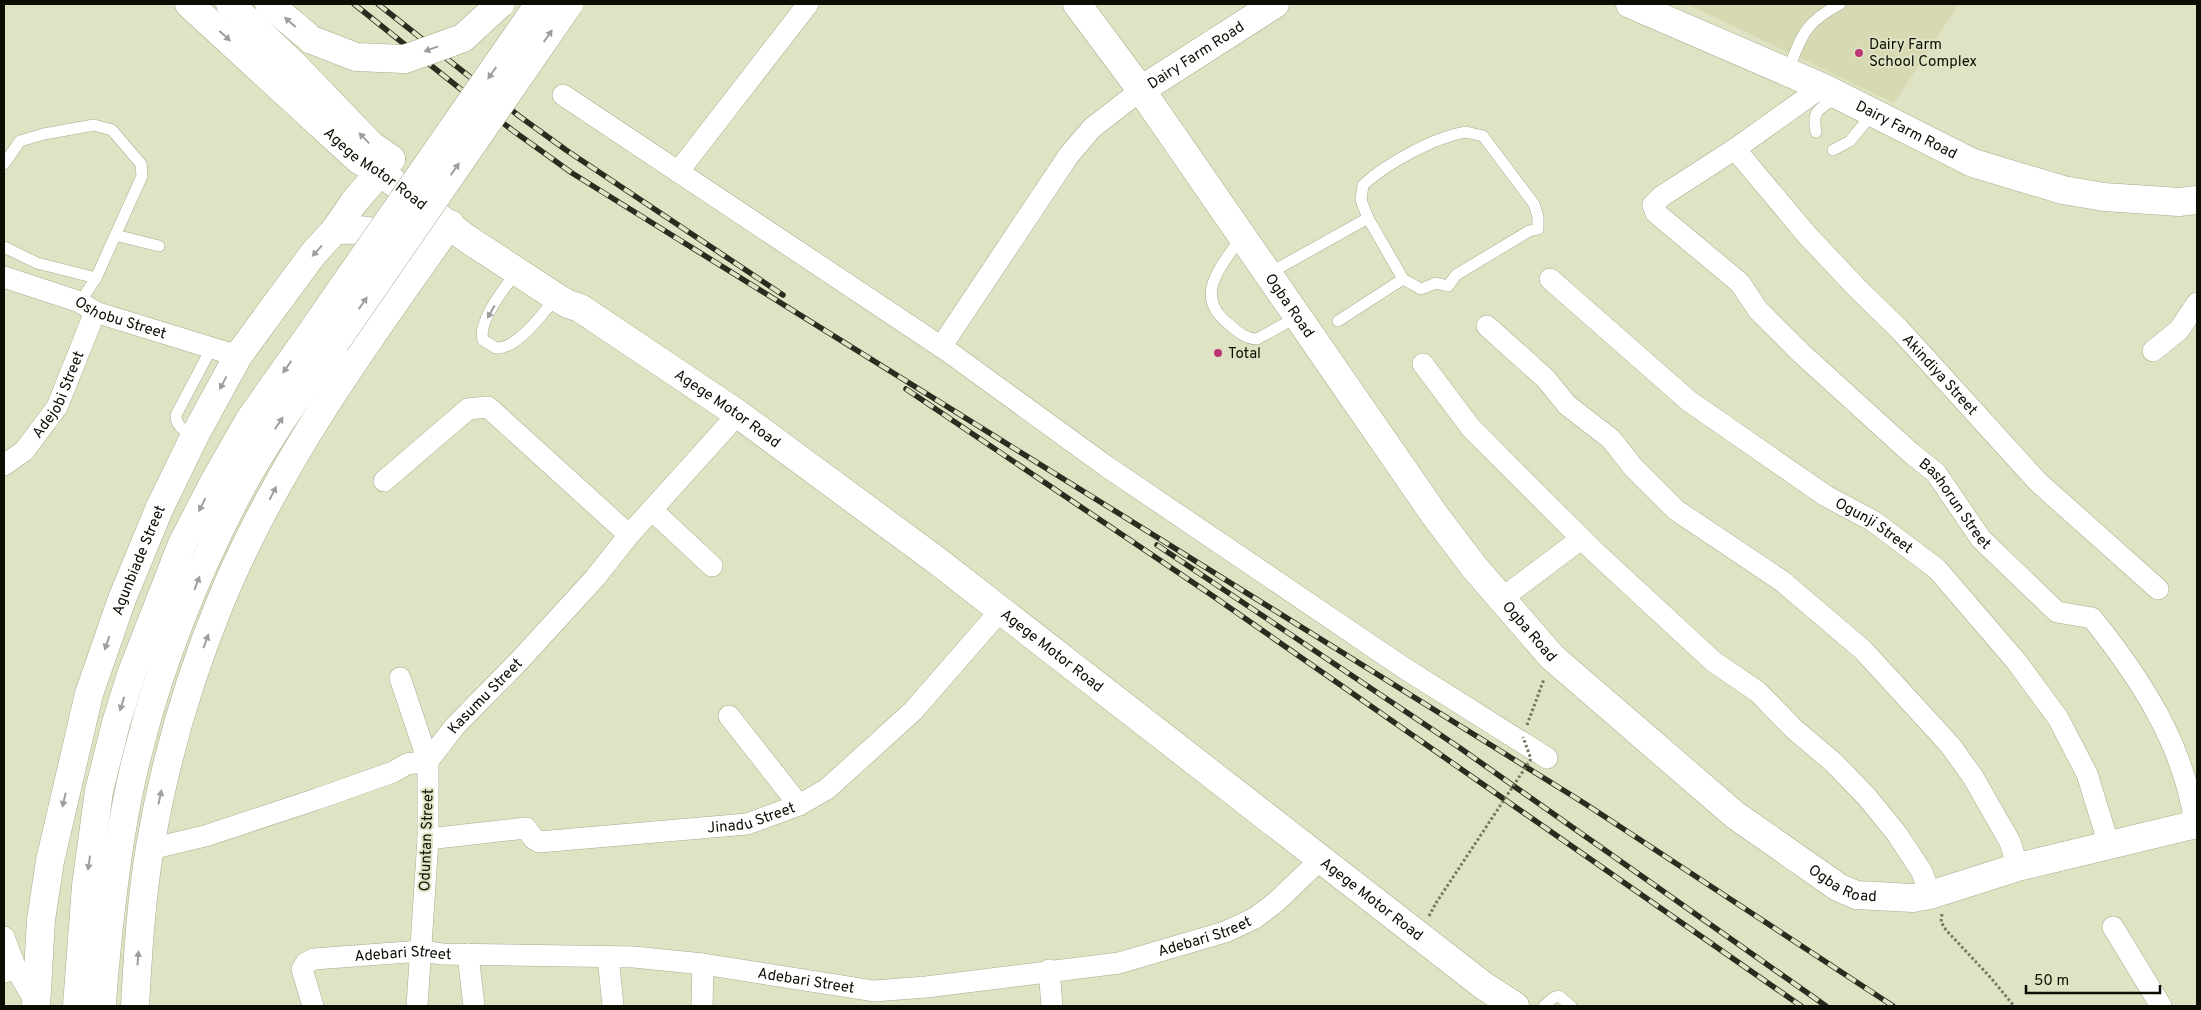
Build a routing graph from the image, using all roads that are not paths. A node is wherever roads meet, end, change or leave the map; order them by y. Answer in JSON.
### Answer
{"nodes":[{"id":1,"x":189,"y":4,"type":"edge"},
{"id":2,"x":230,"y":4,"type":"edge"},
{"id":3,"x":269,"y":4,"type":"edge"},
{"id":4,"x":500,"y":4,"type":"edge"},
{"id":5,"x":539,"y":4,"type":"edge"},
{"id":6,"x":570,"y":4,"type":"edge"},
{"id":7,"x":808,"y":4,"type":"edge"},
{"id":8,"x":1077,"y":4,"type":"edge"},
{"id":9,"x":1275,"y":4,"type":"edge"},
{"id":10,"x":1630,"y":4,"type":"edge"},
{"id":11,"x":1840,"y":4,"type":"edge"},
{"id":12,"x":1786,"y":73,"type":"junction"},
{"id":13,"x":1141,"y":90,"type":"junction"},
{"id":14,"x":1830,"y":92,"type":"junction"},
{"id":15,"x":563,"y":95,"type":"dead end"},
{"id":16,"x":1873,"y":112,"type":"junction"},
{"id":17,"x":1816,"y":132,"type":"dead end"},
{"id":18,"x":1735,"y":149,"type":"junction"},
{"id":19,"x":1833,"y":150,"type":"dead end"},
{"id":20,"x":4,"y":164,"type":"edge"},
{"id":21,"x":385,"y":165,"type":"junction"},
{"id":22,"x":678,"y":172,"type":"junction"},
{"id":23,"x":2197,"y":200,"type":"edge"},
{"id":24,"x":1368,"y":218,"type":"junction"},
{"id":25,"x":450,"y":224,"type":"junction"},
{"id":26,"x":336,"y":230,"type":"junction"},
{"id":27,"x":116,"y":235,"type":"junction"},
{"id":28,"x":1242,"y":236,"type":"junction"},
{"id":29,"x":159,"y":246,"type":"dead end"},
{"id":30,"x":4,"y":247,"type":"edge"},
{"id":31,"x":517,"y":270,"type":"junction"},
{"id":32,"x":1268,"y":274,"type":"junction"},
{"id":33,"x":4,"y":278,"type":"edge"},
{"id":34,"x":96,"y":278,"type":"junction"},
{"id":35,"x":1403,"y":279,"type":"junction"},
{"id":36,"x":1550,"y":279,"type":"dead end"},
{"id":37,"x":407,"y":286,"type":"junction"},
{"id":38,"x":556,"y":297,"type":"junction"},
{"id":39,"x":2197,"y":303,"type":"edge"},
{"id":40,"x":87,"y":307,"type":"junction"},
{"id":41,"x":580,"y":308,"type":"junction"},
{"id":42,"x":1298,"y":317,"type":"junction"},
{"id":43,"x":1338,"y":321,"type":"dead end"},
{"id":44,"x":1487,"y":326,"type":"dead end"},
{"id":45,"x":325,"y":335,"type":"junction"},
{"id":46,"x":212,"y":347,"type":"junction"},
{"id":47,"x":942,"y":347,"type":"junction"},
{"id":48,"x":2153,"y":351,"type":"dead end"},
{"id":49,"x":238,"y":356,"type":"junction"},
{"id":50,"x":1423,"y":364,"type":"dead end"},
{"id":51,"x":738,"y":414,"type":"junction"},
{"id":52,"x":195,"y":435,"type":"junction"},
{"id":53,"x":4,"y":465,"type":"edge"},
{"id":54,"x":384,"y":481,"type":"dead end"},
{"id":55,"x":652,"y":510,"type":"junction"},
{"id":56,"x":629,"y":535,"type":"junction"},
{"id":57,"x":1581,"y":539,"type":"junction"},
{"id":58,"x":712,"y":566,"type":"dead end"},
{"id":59,"x":2158,"y":589,"type":"dead end"},
{"id":60,"x":1501,"y":599,"type":"junction"},
{"id":61,"x":1001,"y":610,"type":"junction"},
{"id":62,"x":400,"y":678,"type":"dead end"},
{"id":63,"x":729,"y":716,"type":"dead end"},
{"id":64,"x":1547,"y":758,"type":"dead end"},
{"id":65,"x":428,"y":761,"type":"junction"},
{"id":66,"x":799,"y":805,"type":"junction"},
{"id":67,"x":2196,"y":824,"type":"edge"},
{"id":68,"x":428,"y":839,"type":"junction"},
{"id":69,"x":2109,"y":845,"type":"junction"},
{"id":70,"x":150,"y":849,"type":"junction"},
{"id":71,"x":1322,"y":858,"type":"junction"},
{"id":72,"x":2018,"y":867,"type":"junction"},
{"id":73,"x":1941,"y":892,"type":"junction"},
{"id":74,"x":2112,"y":927,"type":"dead end"},
{"id":75,"x":4,"y":937,"type":"edge"},
{"id":76,"x":421,"y":951,"type":"junction"},
{"id":77,"x":468,"y":954,"type":"junction"},
{"id":78,"x":608,"y":957,"type":"junction"},
{"id":79,"x":703,"y":964,"type":"junction"},
{"id":80,"x":1049,"y":970,"type":"junction"},
{"id":81,"x":10,"y":971,"type":"edge"},
{"id":82,"x":36,"y":1005,"type":"edge"},
{"id":83,"x":77,"y":1006,"type":"edge"},
{"id":84,"x":102,"y":1006,"type":"edge"},
{"id":85,"x":135,"y":1006,"type":"edge"},
{"id":86,"x":313,"y":1006,"type":"edge"},
{"id":87,"x":417,"y":1006,"type":"edge"},
{"id":88,"x":474,"y":1006,"type":"edge"},
{"id":89,"x":612,"y":1006,"type":"edge"},
{"id":90,"x":702,"y":1006,"type":"edge"},
{"id":91,"x":1052,"y":1006,"type":"edge"},
{"id":92,"x":1515,"y":1006,"type":"edge"},
{"id":93,"x":1544,"y":1006,"type":"edge"},
{"id":94,"x":1571,"y":1006,"type":"edge"},
{"id":95,"x":2161,"y":1006,"type":"edge"}],
"edges":[{"from":1,"to":21,"type":"main road","name":"Agege Motor Road","one_way":true},
{"from":21,"to":2,"type":"main road","name":"Agege Motor Road","one_way":true},
{"from":4,"to":3,"type":"main road","one_way":true,"bridge":true},
{"from":5,"to":45,"type":"main road","one_way":true,"bridge":true},
{"from":45,"to":6,"type":"main road","one_way":true,"bridge":true},
{"from":7,"to":22,"type":"street"},
{"from":8,"to":13,"type":"main road","name":"Ogba Road"},
{"from":9,"to":13,"type":"main road","name":"Dairy Farm Road"},
{"from":10,"to":12,"type":"main road","name":"Dairy Farm Road"},
{"from":11,"to":12,"type":"lane"},
{"from":12,"to":14,"type":"main road","name":"Dairy Farm Road"},
{"from":13,"to":28,"type":"main road","name":"Ogba Road"},
{"from":13,"to":47,"type":"street"},
{"from":14,"to":16,"type":"main road","name":"Dairy Farm Road"},
{"from":14,"to":17,"type":"lane"},
{"from":14,"to":18,"type":"street"},
{"from":15,"to":22,"type":"street"},
{"from":16,"to":19,"type":"lane"},
{"from":16,"to":23,"type":"main road","name":"Dairy Farm Road"},
{"from":18,"to":59,"type":"street","name":"Akindiya Street"},
{"from":18,"to":67,"type":"street","name":"Bashorun Street"},
{"from":20,"to":27,"type":"lane"},
{"from":21,"to":25,"type":"main road","name":"Agege Motor Road"},
{"from":21,"to":26,"type":"main road","name":"Agunbiade Street"},
{"from":21,"to":41,"type":"main road","name":"Agege Motor Road"},
{"from":22,"to":47,"type":"street"},
{"from":24,"to":32,"type":"lane"},
{"from":24,"to":35,"type":"lane"},
{"from":24,"to":35,"type":"lane"},
{"from":25,"to":31,"type":"main road","name":"Agege Motor Road"},
{"from":25,"to":37,"type":"main road"},
{"from":26,"to":37,"type":"main road"},
{"from":26,"to":49,"type":"main road","name":"Agunbiade Street","one_way":true},
{"from":27,"to":29,"type":"lane"},
{"from":27,"to":34,"type":"lane"},
{"from":28,"to":32,"type":"main road","name":"Ogba Road"},
{"from":28,"to":42,"type":"lane"},
{"from":30,"to":34,"type":"lane"},
{"from":31,"to":38,"type":"main road","name":"Agege Motor Road"},
{"from":31,"to":38,"type":"lane","one_way":true},
{"from":32,"to":42,"type":"main road","name":"Ogba Road"},
{"from":33,"to":40,"type":"street","name":"Oshobu Street"},
{"from":34,"to":40,"type":"lane"},
{"from":35,"to":43,"type":"lane"},
{"from":36,"to":69,"type":"street","name":"Ogunji Street"},
{"from":70,"to":37,"type":"main road","one_way":true},
{"from":38,"to":41,"type":"main road","name":"Agege Motor Road"},
{"from":39,"to":48,"type":"street"},
{"from":40,"to":46,"type":"street","name":"Oshobu Street"},
{"from":40,"to":53,"type":"street","name":"Adejobi Street"},
{"from":41,"to":51,"type":"main road","name":"Agege Motor Road"},
{"from":42,"to":60,"type":"main road","name":"Ogba Road"},
{"from":44,"to":72,"type":"street"},
{"from":45,"to":83,"type":"main road","one_way":true},
{"from":84,"to":45,"type":"main road","one_way":true},
{"from":46,"to":49,"type":"street","name":"Oshobu Street"},
{"from":46,"to":52,"type":"lane"},
{"from":47,"to":64,"type":"street"},
{"from":49,"to":52,"type":"main road","name":"Agunbiade Street","one_way":true},
{"from":50,"to":57,"type":"street"},
{"from":51,"to":55,"type":"street","name":"Kasumu Street"},
{"from":51,"to":61,"type":"main road","name":"Agege Motor Road"},
{"from":52,"to":82,"type":"main road","name":"Agunbiade Street","one_way":true},
{"from":54,"to":56,"type":"street"},
{"from":55,"to":56,"type":"street","name":"Kasumu Street"},
{"from":55,"to":58,"type":"street"},
{"from":56,"to":65,"type":"street","name":"Kasumu Street"},
{"from":57,"to":60,"type":"street"},
{"from":57,"to":73,"type":"street"},
{"from":60,"to":73,"type":"main road","name":"Ogba Road"},
{"from":61,"to":66,"type":"street","name":"Jinadu Street"},
{"from":61,"to":71,"type":"main road","name":"Agege Motor Road"},
{"from":62,"to":65,"type":"street","name":"Oduntan Street"},
{"from":63,"to":66,"type":"street"},
{"from":65,"to":68,"type":"street","name":"Oduntan Street"},
{"from":65,"to":70,"type":"street"},
{"from":66,"to":68,"type":"street","name":"Jinadu Street"},
{"from":67,"to":69,"type":"main road","name":"Ogba Road"},
{"from":68,"to":76,"type":"street","name":"Oduntan Street"},
{"from":69,"to":72,"type":"main road","name":"Ogba Road"},
{"from":85,"to":70,"type":"main road","one_way":true},
{"from":71,"to":80,"type":"street","name":"Adebari Street"},
{"from":71,"to":92,"type":"main road","name":"Agege Motor Road"},
{"from":72,"to":73,"type":"main road","name":"Ogba Road"},
{"from":74,"to":95,"type":"street"},
{"from":75,"to":81,"type":"street"},
{"from":76,"to":77,"type":"street","name":"Adebari Street"},
{"from":76,"to":86,"type":"street","name":"Adebari Street"},
{"from":76,"to":87,"type":"street","name":"Oduntan Street"},
{"from":77,"to":78,"type":"street","name":"Adebari Street"},
{"from":77,"to":88,"type":"street"},
{"from":78,"to":79,"type":"street","name":"Adebari Street"},
{"from":78,"to":89,"type":"street"},
{"from":79,"to":80,"type":"street","name":"Adebari Street"},
{"from":79,"to":90,"type":"street"},
{"from":80,"to":91,"type":"street"},
{"from":81,"to":82,"type":"street"},
{"from":93,"to":94,"type":"lane"}]}
